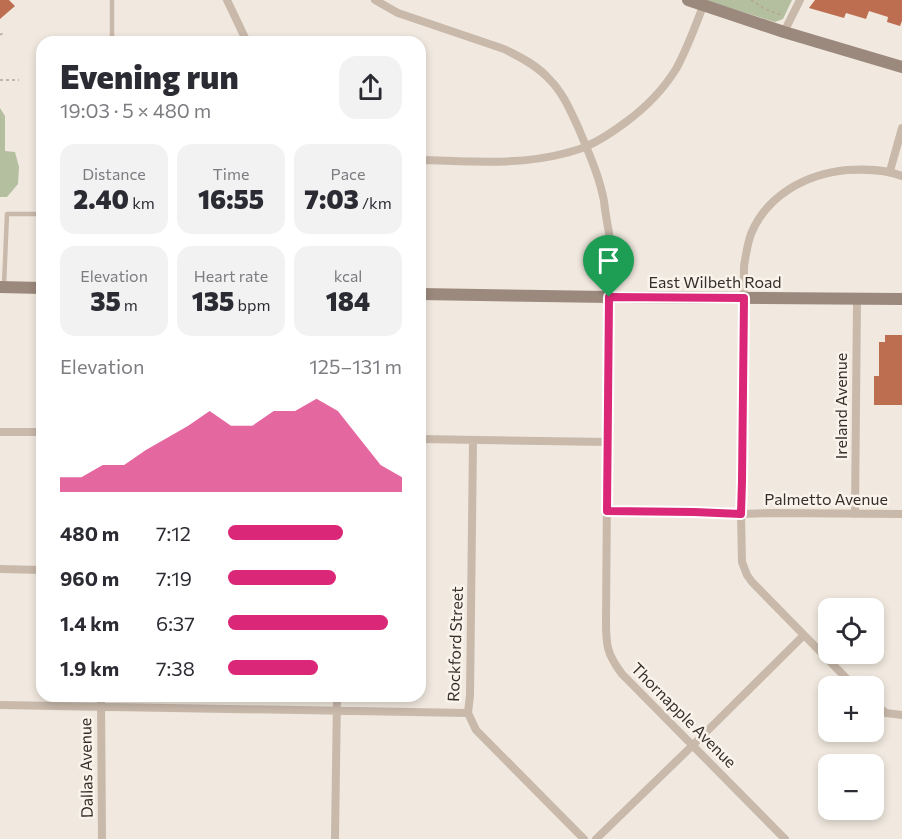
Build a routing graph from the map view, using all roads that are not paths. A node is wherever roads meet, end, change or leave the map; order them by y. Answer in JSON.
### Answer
{"nodes":[{"id":1,"x":112,"y":0,"type":"edge"},
{"id":2,"x":227,"y":0,"type":"edge"},
{"id":3,"x":375,"y":0,"type":"edge"},
{"id":4,"x":688,"y":0,"type":"edge"},
{"id":5,"x":800,"y":0,"type":"edge"},
{"id":6,"x":703,"y":6,"type":"junction"},
{"id":7,"x":784,"y":32,"type":"junction"},
{"id":8,"x":112,"y":36,"type":"edge"},
{"id":9,"x":244,"y":36,"type":"edge"},
{"id":10,"x":902,"y":67,"type":"edge"},
{"id":11,"x":902,"y":128,"type":"edge"},
{"id":12,"x":586,"y":147,"type":"junction"},
{"id":13,"x":426,"y":160,"type":"edge"},
{"id":14,"x":890,"y":171,"type":"junction"},
{"id":15,"x":902,"y":177,"type":"edge"},
{"id":16,"x":0,"y":213,"type":"edge"},
{"id":17,"x":7,"y":214,"type":"junction"},
{"id":18,"x":36,"y":214,"type":"edge"},
{"id":19,"x":2,"y":287,"type":"edge"},
{"id":20,"x":36,"y":288,"type":"edge"},
{"id":21,"x":426,"y":294,"type":"edge"},
{"id":22,"x":609,"y":297,"type":"junction"},
{"id":23,"x":744,"y":298,"type":"junction"},
{"id":24,"x":857,"y":299,"type":"junction"},
{"id":25,"x":902,"y":299,"type":"edge"},
{"id":26,"x":0,"y":432,"type":"edge"},
{"id":27,"x":36,"y":432,"type":"edge"},
{"id":28,"x":426,"y":438,"type":"edge"},
{"id":29,"x":473,"y":440,"type":"junction"},
{"id":30,"x":607,"y":442,"type":"junction"},
{"id":31,"x":607,"y":511,"type":"junction"},
{"id":32,"x":741,"y":514,"type":"junction"},
{"id":33,"x":855,"y":514,"type":"junction"},
{"id":34,"x":902,"y":514,"type":"edge"},
{"id":35,"x":0,"y":569,"type":"edge"},
{"id":36,"x":36,"y":570,"type":"edge"},
{"id":37,"x":804,"y":635,"type":"junction"},
{"id":38,"x":844,"y":676,"type":"edge"},
{"id":39,"x":101,"y":702,"type":"edge"},
{"id":40,"x":337,"y":702,"type":"edge"},
{"id":41,"x":0,"y":705,"type":"edge"},
{"id":42,"x":101,"y":707,"type":"junction"},
{"id":43,"x":336,"y":711,"type":"junction"},
{"id":44,"x":884,"y":712,"type":"edge"},
{"id":45,"x":468,"y":713,"type":"junction"},
{"id":46,"x":902,"y":715,"type":"edge"},
{"id":47,"x":693,"y":745,"type":"junction"},
{"id":48,"x":102,"y":839,"type":"edge"},
{"id":49,"x":335,"y":839,"type":"edge"},
{"id":50,"x":584,"y":839,"type":"edge"},
{"id":51,"x":596,"y":839,"type":"edge"},
{"id":52,"x":785,"y":839,"type":"edge"}],
"edges":[{"from":1,"to":8,"type":"lane"},
{"from":2,"to":9,"type":"street"},
{"from":3,"to":12,"type":"street","name":"Thornapple Avenue"},
{"from":4,"to":6,"type":"main road"},
{"from":5,"to":7,"type":"street"},
{"from":6,"to":7,"type":"main road"},
{"from":6,"to":12,"type":"street"},
{"from":7,"to":10,"type":"main road"},
{"from":11,"to":14,"type":"street"},
{"from":12,"to":13,"type":"street"},
{"from":12,"to":22,"type":"street","name":"Thornapple Avenue"},
{"from":14,"to":15,"type":"street"},
{"from":14,"to":23,"type":"street"},
{"from":16,"to":17,"type":"lane"},
{"from":17,"to":18,"type":"lane"},
{"from":17,"to":19,"type":"lane"},
{"from":19,"to":20,"type":"main road"},
{"from":21,"to":22,"type":"main road","name":"East Wilbeth Road"},
{"from":22,"to":23,"type":"main road","name":"East Wilbeth Road"},
{"from":22,"to":30,"type":"street","name":"Thornapple Avenue"},
{"from":23,"to":24,"type":"main road","name":"East Wilbeth Road"},
{"from":23,"to":32,"type":"street"},
{"from":24,"to":25,"type":"main road","name":"East Wilbeth Road"},
{"from":24,"to":33,"type":"street","name":"Ireland Avenue"},
{"from":26,"to":27,"type":"street"},
{"from":28,"to":29,"type":"street"},
{"from":29,"to":30,"type":"street"},
{"from":29,"to":45,"type":"street","name":"Rockford Street"},
{"from":30,"to":31,"type":"street","name":"Thornapple Avenue"},
{"from":31,"to":32,"type":"street","name":"Palmetto Avenue"},
{"from":31,"to":47,"type":"street","name":"Thornapple Avenue"},
{"from":32,"to":33,"type":"street","name":"Palmetto Avenue"},
{"from":32,"to":37,"type":"street"},
{"from":33,"to":34,"type":"street","name":"Palmetto Avenue"},
{"from":35,"to":36,"type":"street"},
{"from":37,"to":38,"type":"street"},
{"from":37,"to":47,"type":"street"},
{"from":39,"to":42,"type":"street","name":"Dallas Avenue"},
{"from":40,"to":43,"type":"street"},
{"from":41,"to":42,"type":"street"},
{"from":42,"to":43,"type":"street"},
{"from":42,"to":48,"type":"street","name":"Dallas Avenue"},
{"from":43,"to":45,"type":"street"},
{"from":43,"to":49,"type":"street"},
{"from":44,"to":46,"type":"street"},
{"from":45,"to":50,"type":"street","name":"Rockford Street"},
{"from":47,"to":51,"type":"street"},
{"from":47,"to":52,"type":"street","name":"Thornapple Avenue"}]}
